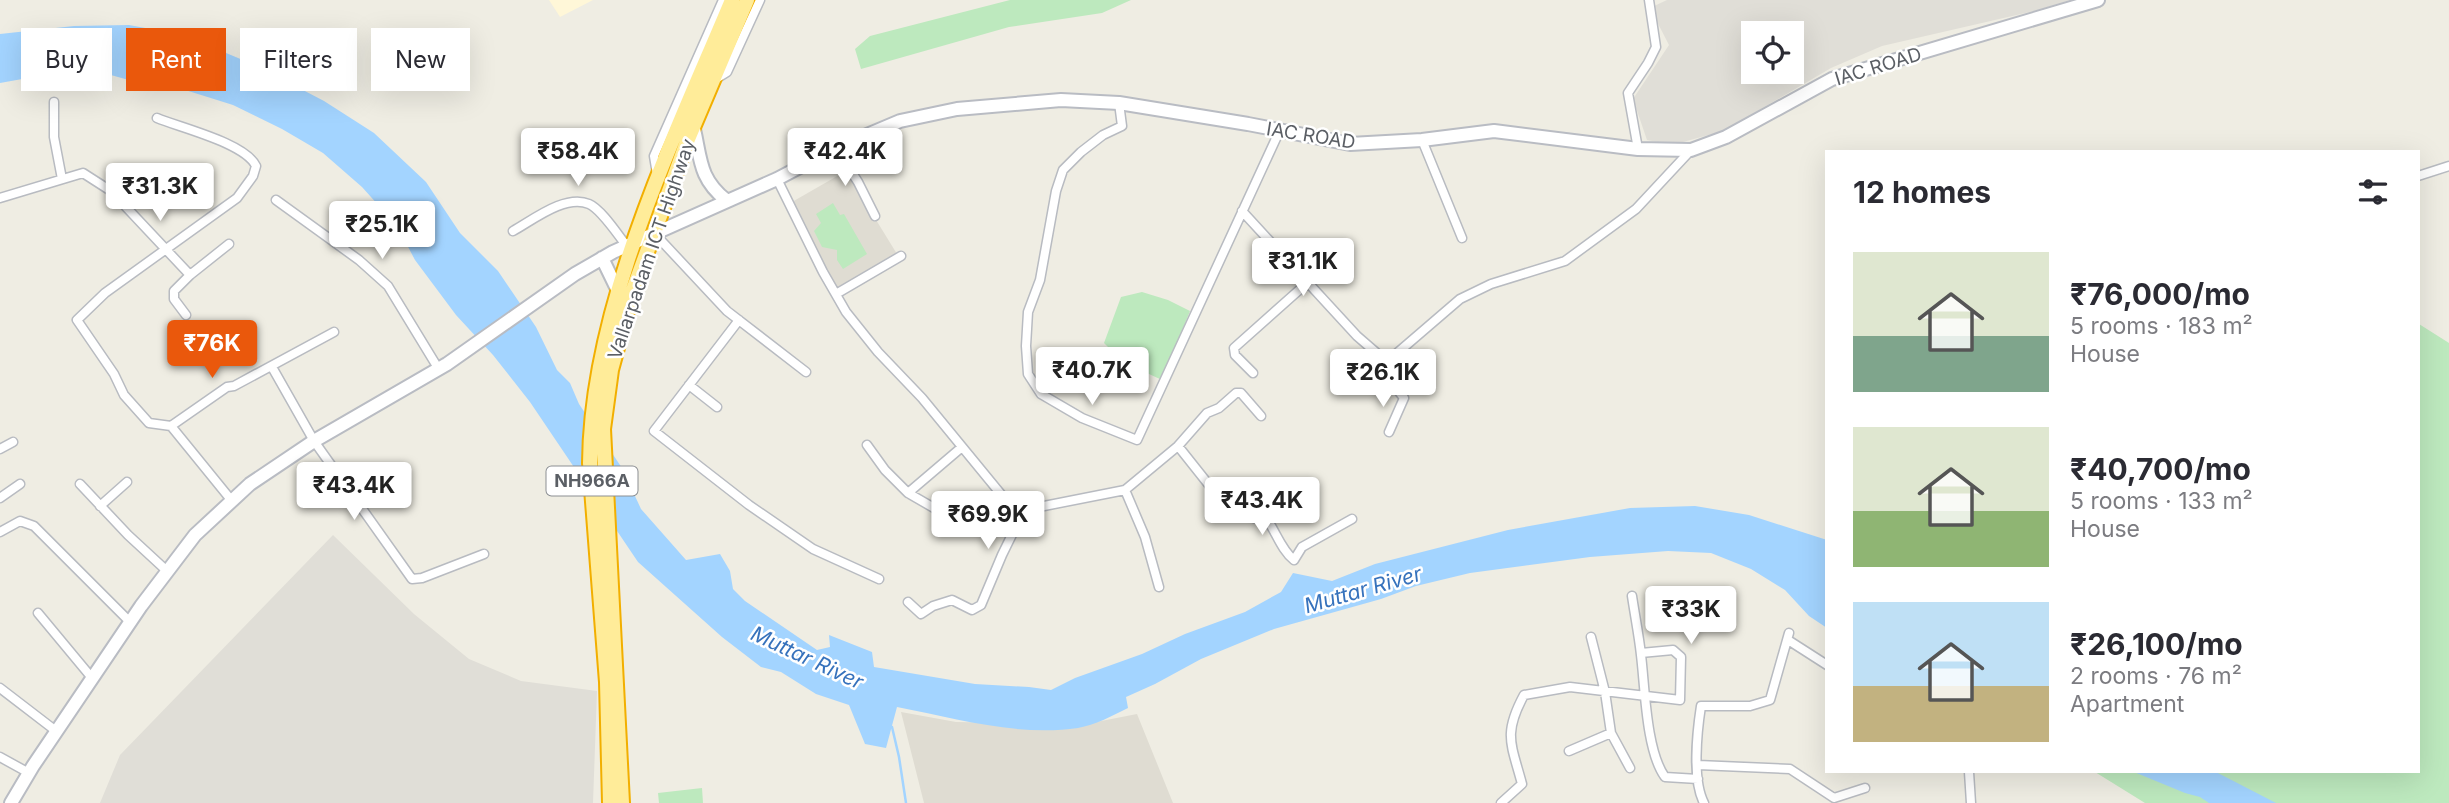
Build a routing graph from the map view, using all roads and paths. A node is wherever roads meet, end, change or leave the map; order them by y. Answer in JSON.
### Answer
{"nodes":[{"id":1,"x":723,"y":0,"type":"edge"},
{"id":2,"x":732,"y":0,"type":"edge"},
{"id":3,"x":747,"y":0,"type":"edge"},
{"id":4,"x":760,"y":0,"type":"edge"},
{"id":5,"x":1649,"y":0,"type":"edge"},
{"id":6,"x":2098,"y":0,"type":"edge"},
{"id":7,"x":712,"y":81,"type":"junction"},
{"id":8,"x":54,"y":102,"type":"dead end"},
{"id":9,"x":1119,"y":103,"type":"junction"},
{"id":10,"x":157,"y":118,"type":"dead end"},
{"id":11,"x":694,"y":125,"type":"junction"},
{"id":12,"x":1279,"y":132,"type":"junction"},
{"id":13,"x":1422,"y":140,"type":"junction"},
{"id":14,"x":836,"y":148,"type":"junction"},
{"id":15,"x":1638,"y":149,"type":"junction"},
{"id":16,"x":1691,"y":150,"type":"junction"},
{"id":17,"x":2449,"y":166,"type":"edge"},
{"id":18,"x":2420,"y":175,"type":"edge"},
{"id":19,"x":62,"y":179,"type":"junction"},
{"id":20,"x":777,"y":179,"type":"junction"},
{"id":21,"x":658,"y":181,"type":"junction"},
{"id":22,"x":0,"y":198,"type":"edge"},
{"id":23,"x":276,"y":200,"type":"dead end"},
{"id":24,"x":726,"y":200,"type":"junction"},
{"id":25,"x":1242,"y":211,"type":"junction"},
{"id":26,"x":875,"y":216,"type":"dead end"},
{"id":27,"x":513,"y":231,"type":"dead end"},
{"id":28,"x":653,"y":232,"type":"junction"},
{"id":29,"x":1462,"y":238,"type":"dead end"},
{"id":30,"x":630,"y":243,"type":"junction"},
{"id":31,"x":229,"y":244,"type":"dead end"},
{"id":32,"x":164,"y":249,"type":"junction"},
{"id":33,"x":901,"y":256,"type":"dead end"},
{"id":34,"x":602,"y":258,"type":"junction"},
{"id":35,"x":190,"y":275,"type":"junction"},
{"id":36,"x":1307,"y":283,"type":"junction"},
{"id":37,"x":620,"y":292,"type":"junction"},
{"id":38,"x":836,"y":294,"type":"junction"},
{"id":39,"x":186,"y":315,"type":"dead end"},
{"id":40,"x":739,"y":320,"type":"junction"},
{"id":41,"x":334,"y":332,"type":"dead end"},
{"id":42,"x":1387,"y":362,"type":"junction"},
{"id":43,"x":443,"y":366,"type":"junction"},
{"id":44,"x":272,"y":367,"type":"junction"},
{"id":45,"x":605,"y":368,"type":"junction"},
{"id":46,"x":806,"y":372,"type":"dead end"},
{"id":47,"x":1253,"y":373,"type":"dead end"},
{"id":48,"x":689,"y":385,"type":"junction"},
{"id":49,"x":717,"y":408,"type":"dead end"},
{"id":50,"x":1261,"y":416,"type":"dead end"},
{"id":51,"x":171,"y":426,"type":"junction"},
{"id":52,"x":1389,"y":432,"type":"dead end"},
{"id":53,"x":314,"y":441,"type":"junction"},
{"id":54,"x":13,"y":442,"type":"dead end"},
{"id":55,"x":867,"y":445,"type":"dead end"},
{"id":56,"x":962,"y":446,"type":"junction"},
{"id":57,"x":1178,"y":446,"type":"junction"},
{"id":58,"x":0,"y":449,"type":"edge"},
{"id":59,"x":127,"y":482,"type":"dead end"},
{"id":60,"x":80,"y":484,"type":"dead end"},
{"id":61,"x":20,"y":485,"type":"dead end"},
{"id":62,"x":1125,"y":490,"type":"junction"},
{"id":63,"x":908,"y":493,"type":"junction"},
{"id":64,"x":0,"y":498,"type":"edge"},
{"id":65,"x":232,"y":501,"type":"junction"},
{"id":66,"x":100,"y":506,"type":"junction"},
{"id":67,"x":1024,"y":510,"type":"junction"},
{"id":68,"x":1352,"y":519,"type":"dead end"},
{"id":69,"x":951,"y":526,"type":"dead end"},
{"id":70,"x":0,"y":532,"type":"edge"},
{"id":71,"x":484,"y":554,"type":"dead end"},
{"id":72,"x":167,"y":571,"type":"junction"},
{"id":73,"x":879,"y":579,"type":"dead end"},
{"id":74,"x":1159,"y":587,"type":"dead end"},
{"id":75,"x":607,"y":596,"type":"junction"},
{"id":76,"x":1632,"y":596,"type":"dead end"},
{"id":77,"x":908,"y":602,"type":"dead end"},
{"id":78,"x":38,"y":613,"type":"dead end"},
{"id":79,"x":130,"y":622,"type":"junction"},
{"id":80,"x":1591,"y":637,"type":"dead end"},
{"id":81,"x":1641,"y":653,"type":"junction"},
{"id":82,"x":1825,"y":663,"type":"edge"},
{"id":83,"x":92,"y":678,"type":"junction"},
{"id":84,"x":0,"y":688,"type":"edge"},
{"id":85,"x":1605,"y":692,"type":"junction"},
{"id":86,"x":1645,"y":695,"type":"junction"},
{"id":87,"x":57,"y":731,"type":"junction"},
{"id":88,"x":1611,"y":733,"type":"junction"},
{"id":89,"x":1569,"y":751,"type":"dead end"},
{"id":90,"x":0,"y":757,"type":"edge"},
{"id":91,"x":1698,"y":765,"type":"junction"},
{"id":92,"x":1630,"y":768,"type":"dead end"},
{"id":93,"x":29,"y":773,"type":"junction"},
{"id":94,"x":1969,"y":773,"type":"edge"},
{"id":95,"x":1698,"y":779,"type":"junction"},
{"id":96,"x":22,"y":787,"type":"junction"},
{"id":97,"x":1865,"y":788,"type":"dead end"},
{"id":98,"x":12,"y":803,"type":"edge"},
{"id":99,"x":26,"y":803,"type":"edge"},
{"id":100,"x":610,"y":803,"type":"edge"},
{"id":101,"x":622,"y":803,"type":"edge"},
{"id":102,"x":1501,"y":803,"type":"edge"},
{"id":103,"x":1704,"y":803,"type":"edge"},
{"id":104,"x":1971,"y":803,"type":"edge"}],
"edges":[{"from":1,"to":21,"type":"street"},
{"from":2,"to":21,"type":"highway","name":"Vallarpadam ICT Highway","number":"NH966A"},
{"from":3,"to":7,"type":"highway","name":"Vallarpadam ICT Highway","number":"NH966A"},
{"from":4,"to":7,"type":"street"},
{"from":5,"to":15,"type":"street"},
{"from":6,"to":16,"type":"main road","name":"IAC ROAD"},
{"from":7,"to":11,"type":"highway","name":"Vallarpadam ICT Highway","number":"NH966A"},
{"from":8,"to":19,"type":"street"},
{"from":9,"to":12,"type":"main road","name":"IAC ROAD"},
{"from":9,"to":14,"type":"main road","name":"IAC ROAD"},
{"from":9,"to":25,"type":"street"},
{"from":10,"to":32,"type":"street"},
{"from":11,"to":24,"type":"main road"},
{"from":11,"to":28,"type":"highway","name":"Vallarpadam ICT Highway","number":"NH966A"},
{"from":12,"to":13,"type":"main road","name":"IAC ROAD"},
{"from":12,"to":25,"type":"street"},
{"from":13,"to":15,"type":"main road","name":"IAC ROAD"},
{"from":13,"to":29,"type":"street"},
{"from":14,"to":20,"type":"main road","name":"IAC ROAD"},
{"from":14,"to":26,"type":"street"},
{"from":15,"to":16,"type":"main road","name":"IAC ROAD"},
{"from":16,"to":42,"type":"street"},
{"from":17,"to":18,"type":"street"},
{"from":19,"to":22,"type":"street"},
{"from":19,"to":32,"type":"street"},
{"from":20,"to":24,"type":"main road","name":"IAC ROAD"},
{"from":20,"to":38,"type":"street"},
{"from":21,"to":30,"type":"highway","name":"Vallarpadam ICT Highway","number":"NH966A"},
{"from":23,"to":43,"type":"street"},
{"from":24,"to":28,"type":"main road","name":"IAC ROAD"},
{"from":25,"to":36,"type":"street"},
{"from":27,"to":30,"type":"street"},
{"from":28,"to":30,"type":"main road","name":"IAC ROAD"},
{"from":28,"to":40,"type":"street"},
{"from":28,"to":45,"type":"highway","name":"Vallarpadam ICT Highway","number":"NH966A"},
{"from":30,"to":34,"type":"main road","name":"IAC ROAD"},
{"from":30,"to":37,"type":"highway","name":"Vallarpadam ICT Highway","number":"NH966A"},
{"from":31,"to":35,"type":"street"},
{"from":32,"to":35,"type":"street"},
{"from":32,"to":51,"type":"street"},
{"from":33,"to":38,"type":"street"},
{"from":34,"to":37,"type":"main road"},
{"from":34,"to":43,"type":"main road","name":"IAC ROAD"},
{"from":35,"to":39,"type":"street"},
{"from":36,"to":42,"type":"street"},
{"from":36,"to":47,"type":"street"},
{"from":37,"to":45,"type":"highway","name":"Vallarpadam ICT Highway","number":"NH966A"},
{"from":38,"to":56,"type":"street"},
{"from":40,"to":46,"type":"street"},
{"from":40,"to":48,"type":"street"},
{"from":41,"to":44,"type":"street"},
{"from":42,"to":52,"type":"street"},
{"from":43,"to":53,"type":"main road","name":"IAC ROAD"},
{"from":44,"to":51,"type":"street"},
{"from":44,"to":53,"type":"street"},
{"from":45,"to":75,"type":"highway","name":"Vallarpadam ICT Highway","number":"NH966A"},
{"from":48,"to":49,"type":"street"},
{"from":48,"to":73,"type":"street"},
{"from":50,"to":57,"type":"street"},
{"from":51,"to":65,"type":"street"},
{"from":53,"to":65,"type":"main road","name":"IAC ROAD"},
{"from":53,"to":71,"type":"street"},
{"from":54,"to":58,"type":"street"},
{"from":55,"to":63,"type":"street"},
{"from":56,"to":63,"type":"street"},
{"from":56,"to":67,"type":"street"},
{"from":57,"to":62,"type":"street"},
{"from":57,"to":68,"type":"street"},
{"from":59,"to":66,"type":"street"},
{"from":60,"to":66,"type":"street"},
{"from":61,"to":64,"type":"street"},
{"from":62,"to":67,"type":"street"},
{"from":62,"to":74,"type":"street"},
{"from":63,"to":69,"type":"street"},
{"from":65,"to":72,"type":"main road","name":"IAC ROAD"},
{"from":66,"to":72,"type":"street"},
{"from":67,"to":77,"type":"street"},
{"from":70,"to":79,"type":"street"},
{"from":72,"to":79,"type":"main road","name":"IAC ROAD"},
{"from":75,"to":100,"type":"highway","name":"Vallarpadam ICT Highway","number":"NH966A"},
{"from":75,"to":101,"type":"highway","name":"Vallarpadam ICT Highway","number":"NH966A"},
{"from":76,"to":81,"type":"street"},
{"from":78,"to":83,"type":"street"},
{"from":79,"to":83,"type":"main road","name":"IAC ROAD"},
{"from":80,"to":85,"type":"street"},
{"from":81,"to":86,"type":"street"},
{"from":81,"to":86,"type":"street"},
{"from":82,"to":91,"type":"street"},
{"from":83,"to":87,"type":"main road","name":"IAC ROAD"},
{"from":84,"to":87,"type":"street"},
{"from":85,"to":86,"type":"street"},
{"from":85,"to":88,"type":"street"},
{"from":85,"to":102,"type":"street"},
{"from":86,"to":95,"type":"street"},
{"from":87,"to":93,"type":"main road","name":"IAC ROAD"},
{"from":88,"to":89,"type":"street"},
{"from":88,"to":92,"type":"street"},
{"from":90,"to":93,"type":"street"},
{"from":91,"to":95,"type":"street"},
{"from":91,"to":97,"type":"street"},
{"from":93,"to":96,"type":"main road","name":"IAC ROAD"},
{"from":94,"to":104,"type":"street"},
{"from":95,"to":103,"type":"street"},
{"from":96,"to":98,"type":"main road","name":"IAC ROAD"},
{"from":96,"to":99,"type":"main road"}]}
